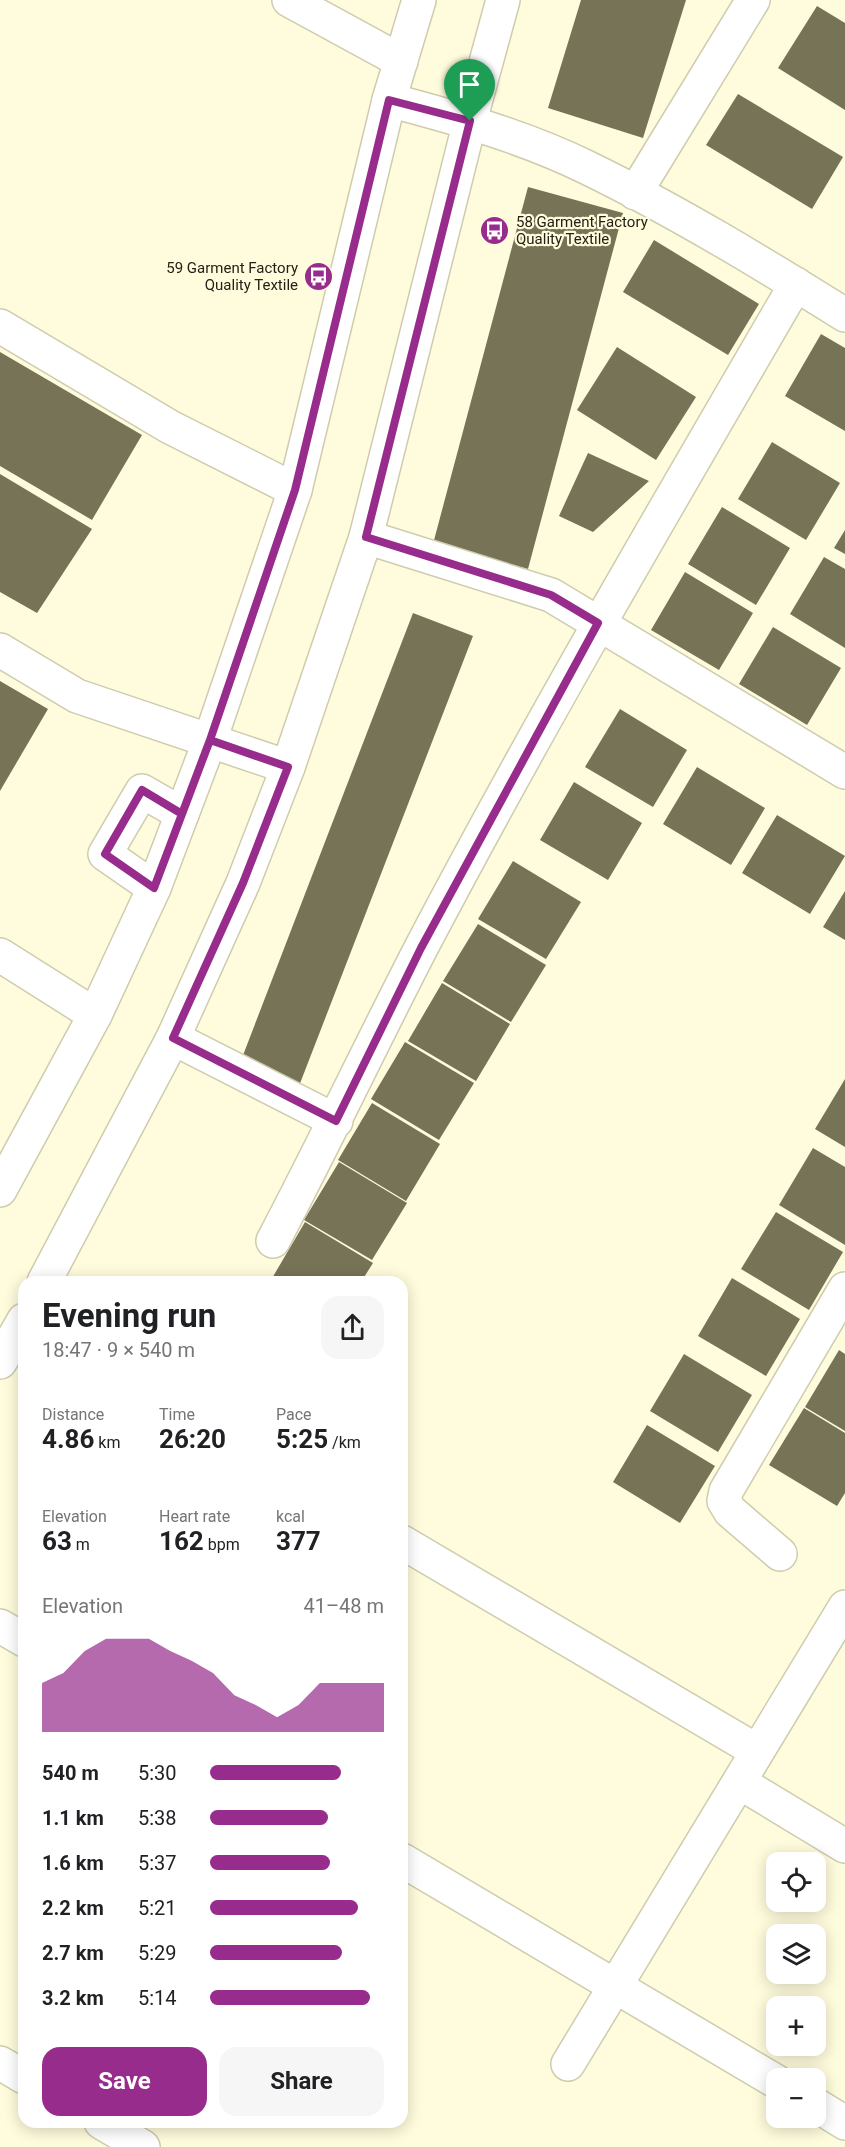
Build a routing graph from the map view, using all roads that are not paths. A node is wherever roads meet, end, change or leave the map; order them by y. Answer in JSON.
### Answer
{"nodes":[{"id":1,"x":289,"y":0,"type":"edge"},
{"id":2,"x":419,"y":0,"type":"edge"},
{"id":3,"x":504,"y":0,"type":"edge"},
{"id":4,"x":753,"y":0,"type":"edge"},
{"id":5,"x":401,"y":61,"type":"junction"},
{"id":6,"x":389,"y":100,"type":"junction"},
{"id":7,"x":470,"y":121,"type":"junction"},
{"id":8,"x":635,"y":193,"type":"junction"},
{"id":9,"x":796,"y":284,"type":"junction"},
{"id":10,"x":845,"y":315,"type":"edge"},
{"id":11,"x":0,"y":326,"type":"edge"},
{"id":12,"x":295,"y":490,"type":"junction"},
{"id":13,"x":366,"y":537,"type":"junction"},
{"id":14,"x":598,"y":623,"type":"junction"},
{"id":15,"x":0,"y":650,"type":"edge"},
{"id":16,"x":210,"y":740,"type":"junction"},
{"id":17,"x":288,"y":767,"type":"junction"},
{"id":18,"x":843,"y":767,"type":"edge"},
{"id":19,"x":182,"y":814,"type":"junction"},
{"id":20,"x":154,"y":888,"type":"junction"},
{"id":21,"x":0,"y":955,"type":"edge"},
{"id":22,"x":95,"y":1015,"type":"junction"},
{"id":23,"x":173,"y":1038,"type":"junction"},
{"id":24,"x":336,"y":1121,"type":"junction"},
{"id":25,"x":0,"y":1190,"type":"edge"},
{"id":26,"x":273,"y":1241,"type":"dead end"},
{"id":27,"x":47,"y":1276,"type":"edge"},
{"id":28,"x":845,"y":1289,"type":"edge"},
{"id":29,"x":18,"y":1330,"type":"edge"},
{"id":30,"x":0,"y":1362,"type":"edge"},
{"id":31,"x":408,"y":1546,"type":"edge"},
{"id":32,"x":780,"y":1554,"type":"dead end"},
{"id":33,"x":845,"y":1607,"type":"edge"},
{"id":34,"x":0,"y":1626,"type":"edge"},
{"id":35,"x":18,"y":1636,"type":"edge"},
{"id":36,"x":757,"y":1751,"type":"junction"},
{"id":37,"x":739,"y":1782,"type":"junction"},
{"id":38,"x":845,"y":1846,"type":"edge"},
{"id":39,"x":408,"y":1864,"type":"edge"},
{"id":40,"x":616,"y":1985,"type":"junction"},
{"id":41,"x":0,"y":2063,"type":"edge"},
{"id":42,"x":568,"y":2064,"type":"dead end"},
{"id":43,"x":18,"y":2074,"type":"edge"},
{"id":44,"x":766,"y":2075,"type":"edge"},
{"id":45,"x":826,"y":2111,"type":"edge"},
{"id":46,"x":845,"y":2123,"type":"edge"},
{"id":47,"x":111,"y":2128,"type":"edge"},
{"id":48,"x":143,"y":2147,"type":"edge"}],
"edges":[{"from":1,"to":5,"type":"street"},
{"from":2,"to":5,"type":"street"},
{"from":3,"to":7,"type":"street"},
{"from":4,"to":8,"type":"street"},
{"from":5,"to":6,"type":"street"},
{"from":6,"to":7,"type":"street"},
{"from":6,"to":12,"type":"street"},
{"from":7,"to":8,"type":"street"},
{"from":7,"to":13,"type":"street"},
{"from":8,"to":9,"type":"street"},
{"from":9,"to":10,"type":"street"},
{"from":9,"to":14,"type":"street"},
{"from":11,"to":12,"type":"street"},
{"from":12,"to":16,"type":"street"},
{"from":13,"to":14,"type":"street"},
{"from":13,"to":17,"type":"street"},
{"from":14,"to":18,"type":"street"},
{"from":14,"to":24,"type":"street"},
{"from":15,"to":16,"type":"street"},
{"from":16,"to":17,"type":"street"},
{"from":16,"to":19,"type":"street"},
{"from":17,"to":23,"type":"street"},
{"from":19,"to":20,"type":"street"},
{"from":19,"to":20,"type":"street"},
{"from":20,"to":22,"type":"street"},
{"from":21,"to":22,"type":"street"},
{"from":22,"to":25,"type":"street"},
{"from":23,"to":24,"type":"street"},
{"from":23,"to":27,"type":"street"},
{"from":24,"to":26,"type":"street"},
{"from":28,"to":32,"type":"street"},
{"from":29,"to":30,"type":"street"},
{"from":31,"to":36,"type":"street"},
{"from":33,"to":36,"type":"street"},
{"from":34,"to":35,"type":"street"},
{"from":36,"to":37,"type":"street"},
{"from":37,"to":38,"type":"street"},
{"from":37,"to":40,"type":"street"},
{"from":39,"to":40,"type":"street"},
{"from":40,"to":42,"type":"street"},
{"from":40,"to":44,"type":"street"},
{"from":41,"to":43,"type":"street"},
{"from":45,"to":46,"type":"street"},
{"from":47,"to":48,"type":"street"}]}
